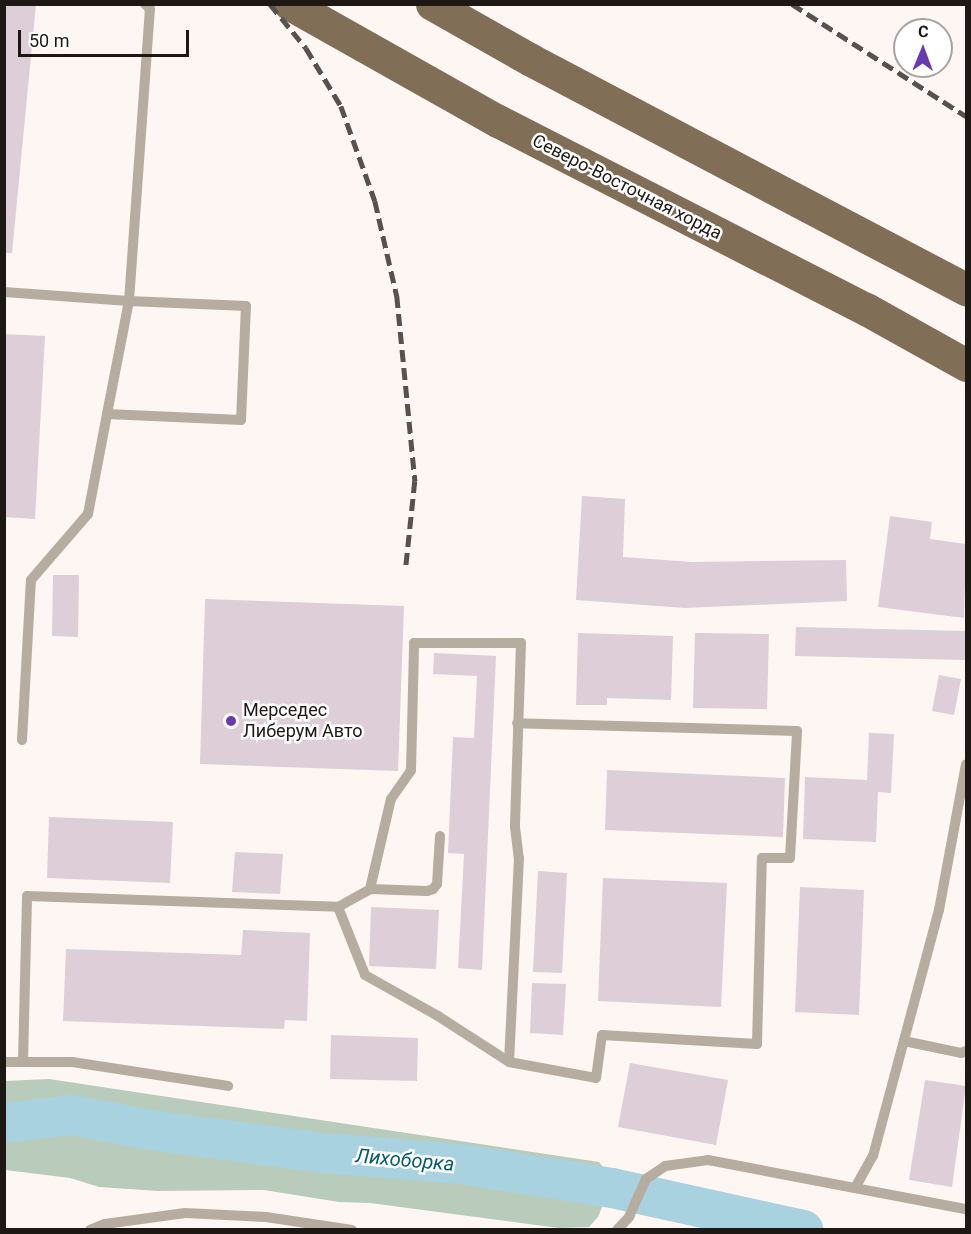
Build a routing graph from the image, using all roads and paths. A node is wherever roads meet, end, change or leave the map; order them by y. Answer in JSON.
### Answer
{"nodes":[{"id":1,"x":145,"y":4,"type":"edge"},
{"id":2,"x":290,"y":4,"type":"edge"},
{"id":3,"x":432,"y":4,"type":"edge"},
{"id":4,"x":966,"y":289,"type":"edge"},
{"id":5,"x":4,"y":292,"type":"edge"},
{"id":6,"x":129,"y":301,"type":"junction"},
{"id":7,"x":966,"y":365,"type":"edge"},
{"id":8,"x":107,"y":414,"type":"junction"},
{"id":9,"x":517,"y":723,"type":"junction"},
{"id":10,"x":22,"y":740,"type":"dead end"},
{"id":11,"x":966,"y":764,"type":"edge"},
{"id":12,"x":440,"y":836,"type":"dead end"},
{"id":13,"x":370,"y":889,"type":"junction"},
{"id":14,"x":338,"y":907,"type":"junction"},
{"id":15,"x":904,"y":1041,"type":"junction"},
{"id":16,"x":966,"y":1051,"type":"edge"},
{"id":17,"x":4,"y":1062,"type":"edge"},
{"id":18,"x":23,"y":1062,"type":"junction"},
{"id":19,"x":509,"y":1062,"type":"junction"},
{"id":20,"x":228,"y":1086,"type":"dead end"},
{"id":21,"x":855,"y":1188,"type":"junction"},
{"id":22,"x":966,"y":1209,"type":"edge"},
{"id":23,"x":90,"y":1230,"type":"edge"},
{"id":24,"x":352,"y":1230,"type":"edge"},
{"id":25,"x":617,"y":1230,"type":"edge"}],
"edges":[{"from":1,"to":6,"type":"lane"},
{"from":2,"to":7,"type":"main road","name":"Северо-Восточная хорда"},
{"from":3,"to":4,"type":"main road"},
{"from":5,"to":6,"type":"lane"},
{"from":6,"to":8,"type":"lane"},
{"from":6,"to":8,"type":"lane"},
{"from":8,"to":10,"type":"lane"},
{"from":9,"to":13,"type":"lane"},
{"from":9,"to":19,"type":"lane"},
{"from":9,"to":19,"type":"lane"},
{"from":11,"to":15,"type":"lane"},
{"from":12,"to":13,"type":"lane"},
{"from":13,"to":14,"type":"lane"},
{"from":14,"to":18,"type":"lane"},
{"from":14,"to":19,"type":"lane"},
{"from":15,"to":16,"type":"lane"},
{"from":15,"to":21,"type":"lane"},
{"from":17,"to":18,"type":"lane"},
{"from":18,"to":20,"type":"lane"},
{"from":21,"to":22,"type":"lane"},
{"from":21,"to":25,"type":"lane"},
{"from":23,"to":24,"type":"lane"}]}
